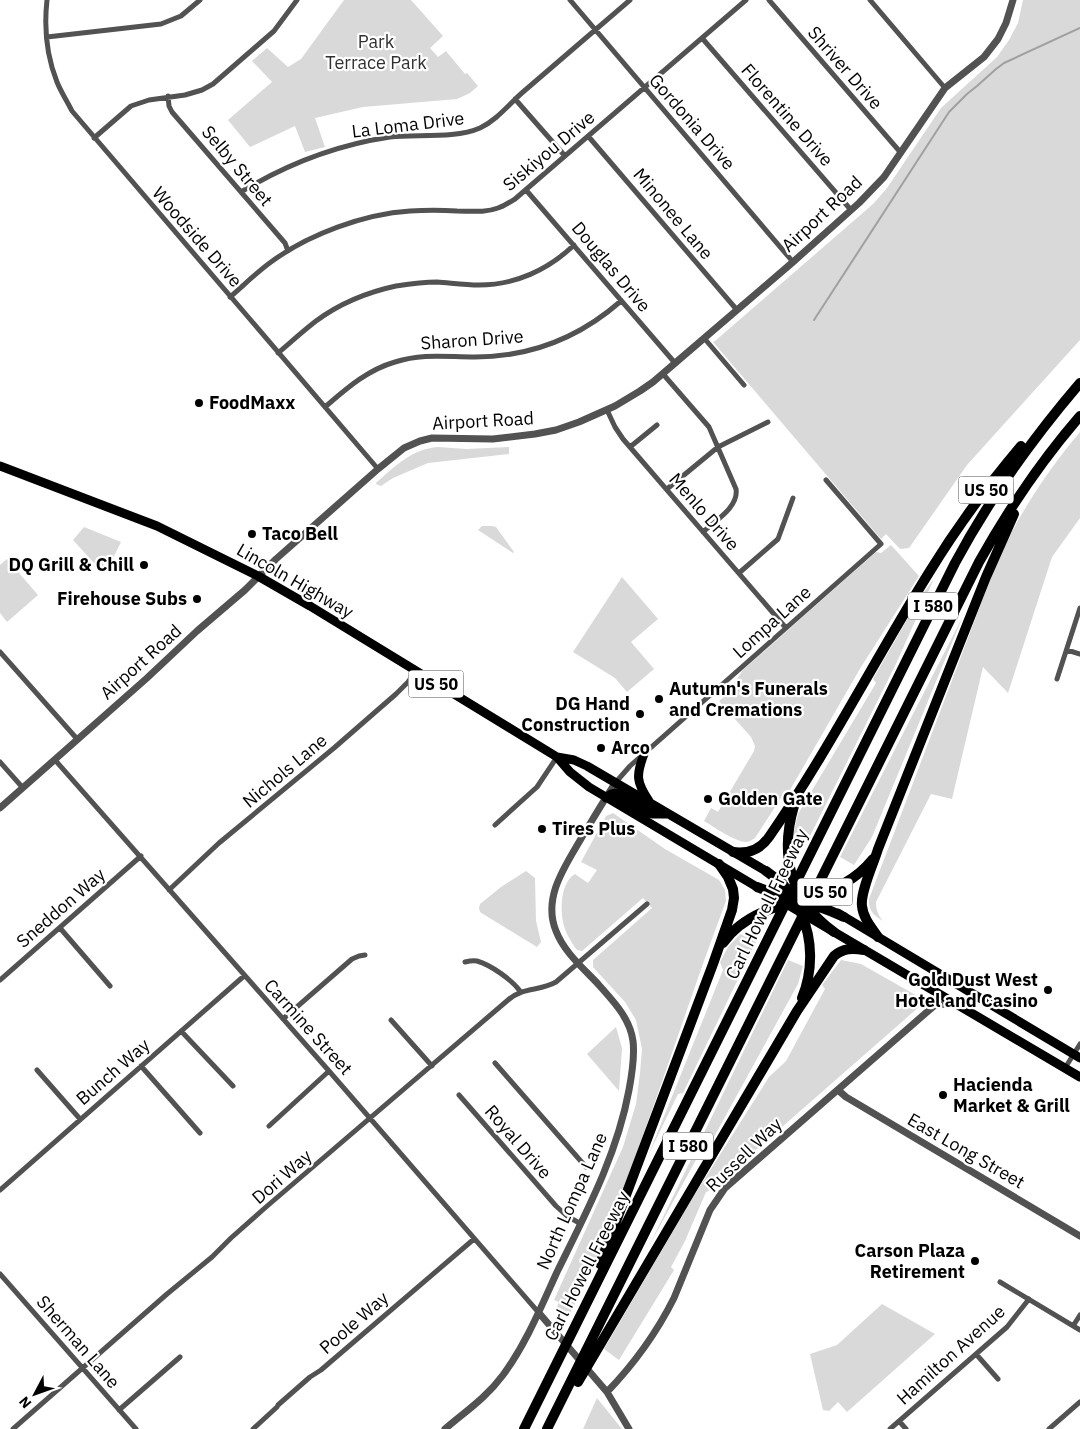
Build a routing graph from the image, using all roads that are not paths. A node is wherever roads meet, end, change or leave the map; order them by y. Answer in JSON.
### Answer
{"nodes":[{"id":1,"x":47,"y":0,"type":"edge"},
{"id":2,"x":200,"y":0,"type":"edge"},
{"id":3,"x":297,"y":0,"type":"edge"},
{"id":4,"x":570,"y":0,"type":"edge"},
{"id":5,"x":630,"y":0,"type":"edge"},
{"id":6,"x":746,"y":0,"type":"edge"},
{"id":7,"x":768,"y":0,"type":"edge"},
{"id":8,"x":870,"y":0,"type":"edge"},
{"id":9,"x":1013,"y":0,"type":"edge"},
{"id":10,"x":596,"y":30,"type":"junction"},
{"id":11,"x":47,"y":37,"type":"junction"},
{"id":12,"x":702,"y":38,"type":"junction"},
{"id":13,"x":645,"y":87,"type":"junction"},
{"id":14,"x":945,"y":88,"type":"junction"},
{"id":15,"x":168,"y":96,"type":"junction"},
{"id":16,"x":515,"y":99,"type":"junction"},
{"id":17,"x":588,"y":136,"type":"junction"},
{"id":18,"x":94,"y":138,"type":"junction"},
{"id":19,"x":901,"y":153,"type":"junction"},
{"id":20,"x":564,"y":156,"type":"junction"},
{"id":21,"x":526,"y":190,"type":"junction"},
{"id":22,"x":241,"y":192,"type":"junction"},
{"id":23,"x":851,"y":210,"type":"junction"},
{"id":24,"x":574,"y":245,"type":"junction"},
{"id":25,"x":288,"y":251,"type":"junction"},
{"id":26,"x":793,"y":262,"type":"junction"},
{"id":27,"x":230,"y":297,"type":"junction"},
{"id":28,"x":622,"y":301,"type":"junction"},
{"id":29,"x":736,"y":310,"type":"junction"},
{"id":30,"x":704,"y":338,"type":"junction"},
{"id":31,"x":278,"y":352,"type":"junction"},
{"id":32,"x":675,"y":363,"type":"junction"},
{"id":33,"x":663,"y":374,"type":"junction"},
{"id":34,"x":1080,"y":383,"type":"edge"},
{"id":35,"x":744,"y":385,"type":"dead end"},
{"id":36,"x":325,"y":407,"type":"junction"},
{"id":37,"x":607,"y":410,"type":"junction"},
{"id":38,"x":1080,"y":416,"type":"edge"},
{"id":39,"x":768,"y":422,"type":"dead end"},
{"id":40,"x":657,"y":425,"type":"dead end"},
{"id":41,"x":630,"y":447,"type":"junction"},
{"id":42,"x":718,"y":447,"type":"junction"},
{"id":43,"x":0,"y":466,"type":"edge"},
{"id":44,"x":378,"y":469,"type":"junction"},
{"id":45,"x":1037,"y":471,"type":"junction"},
{"id":46,"x":826,"y":480,"type":"dead end"},
{"id":47,"x":666,"y":489,"type":"junction"},
{"id":48,"x":793,"y":498,"type":"dead end"},
{"id":49,"x":703,"y":532,"type":"junction"},
{"id":50,"x":739,"y":573,"type":"junction"},
{"id":51,"x":258,"y":576,"type":"junction"},
{"id":52,"x":1080,"y":608,"type":"edge"},
{"id":53,"x":786,"y":628,"type":"junction"},
{"id":54,"x":1067,"y":650,"type":"junction"},
{"id":55,"x":0,"y":652,"type":"edge"},
{"id":56,"x":1080,"y":654,"type":"edge"},
{"id":57,"x":416,"y":671,"type":"junction"},
{"id":58,"x":1057,"y":679,"type":"dead end"},
{"id":59,"x":78,"y":740,"type":"junction"},
{"id":60,"x":644,"y":754,"type":"junction"},
{"id":61,"x":557,"y":757,"type":"junction"},
{"id":62,"x":55,"y":760,"type":"junction"},
{"id":63,"x":0,"y":762,"type":"edge"},
{"id":64,"x":616,"y":782,"type":"junction"},
{"id":65,"x":23,"y":788,"type":"junction"},
{"id":66,"x":798,"y":793,"type":"junction"},
{"id":67,"x":606,"y":798,"type":"junction"},
{"id":68,"x":651,"y":803,"type":"junction"},
{"id":69,"x":0,"y":808,"type":"edge"},
{"id":70,"x":670,"y":814,"type":"junction"},
{"id":71,"x":495,"y":825,"type":"dead end"},
{"id":72,"x":878,"y":849,"type":"junction"},
{"id":73,"x":733,"y":852,"type":"junction"},
{"id":74,"x":141,"y":856,"type":"junction"},
{"id":75,"x":719,"y":864,"type":"junction"},
{"id":76,"x":766,"y":871,"type":"joint"},
{"id":77,"x":757,"y":887,"type":"joint"},
{"id":78,"x":169,"y":890,"type":"junction"},
{"id":79,"x":799,"y":901,"type":"junction"},
{"id":80,"x":647,"y":904,"type":"dead end"},
{"id":81,"x":844,"y":917,"type":"joint"},
{"id":82,"x":60,"y":928,"type":"junction"},
{"id":83,"x":834,"y":932,"type":"joint"},
{"id":84,"x":878,"y":937,"type":"junction"},
{"id":85,"x":864,"y":950,"type":"junction"},
{"id":86,"x":365,"y":955,"type":"dead end"},
{"id":87,"x":465,"y":962,"type":"dead end"},
{"id":88,"x":579,"y":964,"type":"junction"},
{"id":89,"x":713,"y":964,"type":"junction"},
{"id":90,"x":244,"y":976,"type":"junction"},
{"id":91,"x":0,"y":980,"type":"edge"},
{"id":92,"x":110,"y":986,"type":"dead end"},
{"id":93,"x":929,"y":988,"type":"junction"},
{"id":94,"x":520,"y":991,"type":"junction"},
{"id":95,"x":936,"y":1005,"type":"junction"},
{"id":96,"x":958,"y":1005,"type":"junction"},
{"id":97,"x":797,"y":1011,"type":"junction"},
{"id":98,"x":283,"y":1019,"type":"junction"},
{"id":99,"x":392,"y":1020,"type":"dead end"},
{"id":100,"x":180,"y":1031,"type":"junction"},
{"id":101,"x":1080,"y":1044,"type":"edge"},
{"id":102,"x":1077,"y":1056,"type":"edge"},
{"id":103,"x":495,"y":1063,"type":"dead end"},
{"id":104,"x":141,"y":1066,"type":"junction"},
{"id":105,"x":432,"y":1066,"type":"junction"},
{"id":106,"x":1065,"y":1068,"type":"junction"},
{"id":107,"x":37,"y":1070,"type":"dead end"},
{"id":108,"x":329,"y":1071,"type":"junction"},
{"id":109,"x":1080,"y":1078,"type":"edge"},
{"id":110,"x":233,"y":1086,"type":"dead end"},
{"id":111,"x":838,"y":1090,"type":"junction"},
{"id":112,"x":459,"y":1095,"type":"dead end"},
{"id":113,"x":80,"y":1119,"type":"junction"},
{"id":114,"x":370,"y":1119,"type":"junction"},
{"id":115,"x":269,"y":1126,"type":"dead end"},
{"id":116,"x":200,"y":1133,"type":"dead end"},
{"id":117,"x":586,"y":1167,"type":"dead end"},
{"id":118,"x":0,"y":1190,"type":"edge"},
{"id":119,"x":581,"y":1224,"type":"junction"},
{"id":120,"x":1080,"y":1236,"type":"edge"},
{"id":121,"x":474,"y":1238,"type":"junction"},
{"id":122,"x":0,"y":1274,"type":"edge"},
{"id":123,"x":1000,"y":1282,"type":"dead end"},
{"id":124,"x":1029,"y":1299,"type":"junction"},
{"id":125,"x":538,"y":1313,"type":"junction"},
{"id":126,"x":1080,"y":1315,"type":"edge"},
{"id":127,"x":577,"y":1321,"type":"junction"},
{"id":128,"x":1073,"y":1326,"type":"junction"},
{"id":129,"x":1080,"y":1330,"type":"edge"},
{"id":130,"x":596,"y":1342,"type":"junction"},
{"id":131,"x":976,"y":1354,"type":"junction"},
{"id":132,"x":180,"y":1357,"type":"dead end"},
{"id":133,"x":82,"y":1368,"type":"junction"},
{"id":134,"x":998,"y":1378,"type":"dead end"},
{"id":135,"x":607,"y":1392,"type":"junction"},
{"id":136,"x":1080,"y":1402,"type":"edge"},
{"id":137,"x":119,"y":1410,"type":"junction"},
{"id":138,"x":899,"y":1420,"type":"junction"},
{"id":139,"x":13,"y":1429,"type":"edge"},
{"id":140,"x":136,"y":1429,"type":"edge"},
{"id":141,"x":253,"y":1429,"type":"edge"},
{"id":142,"x":445,"y":1429,"type":"edge"},
{"id":143,"x":524,"y":1429,"type":"edge"},
{"id":144,"x":547,"y":1429,"type":"edge"},
{"id":145,"x":629,"y":1429,"type":"edge"},
{"id":146,"x":890,"y":1429,"type":"edge"},
{"id":147,"x":906,"y":1429,"type":"edge"},
{"id":148,"x":1049,"y":1429,"type":"edge"}],
"edges":[{"from":1,"to":11,"type":"street","name":"Woodside Drive"},
{"from":2,"to":11,"type":"street"},
{"from":3,"to":15,"type":"street"},
{"from":4,"to":10,"type":"street","name":"Gordonia Drive"},
{"from":5,"to":10,"type":"street","name":"La Loma Drive"},
{"from":6,"to":12,"type":"street","name":"Siskiyou Drive"},
{"from":7,"to":19,"type":"street","name":"Shriver Drive"},
{"from":8,"to":14,"type":"street"},
{"from":9,"to":14,"type":"street","name":"Airport Road"},
{"from":10,"to":13,"type":"street","name":"Gordonia Drive"},
{"from":10,"to":16,"type":"street","name":"La Loma Drive"},
{"from":11,"to":18,"type":"street","name":"Woodside Drive"},
{"from":12,"to":13,"type":"street","name":"Siskiyou Drive"},
{"from":12,"to":23,"type":"street","name":"Florentine Drive"},
{"from":13,"to":17,"type":"street","name":"Siskiyou Drive"},
{"from":13,"to":26,"type":"street","name":"Gordonia Drive"},
{"from":14,"to":19,"type":"street","name":"Airport Road"},
{"from":15,"to":18,"type":"street"},
{"from":15,"to":22,"type":"street","name":"Selby Street"},
{"from":16,"to":20,"type":"street"},
{"from":16,"to":22,"type":"street","name":"La Loma Drive"},
{"from":17,"to":20,"type":"street","name":"Siskiyou Drive"},
{"from":17,"to":29,"type":"street","name":"Minonee Lane"},
{"from":18,"to":27,"type":"street","name":"Woodside Drive"},
{"from":19,"to":23,"type":"street","name":"Airport Road"},
{"from":20,"to":21,"type":"street","name":"Siskiyou Drive"},
{"from":21,"to":24,"type":"street","name":"Douglas Drive"},
{"from":21,"to":25,"type":"street","name":"Siskiyou Drive"},
{"from":22,"to":25,"type":"street","name":"Selby Street"},
{"from":23,"to":26,"type":"street","name":"Airport Road"},
{"from":24,"to":28,"type":"street","name":"Douglas Drive"},
{"from":24,"to":31,"type":"street"},
{"from":25,"to":27,"type":"street","name":"Siskiyou Drive"},
{"from":26,"to":29,"type":"street","name":"Airport Road"},
{"from":27,"to":31,"type":"street","name":"Woodside Drive"},
{"from":28,"to":32,"type":"street","name":"Douglas Drive"},
{"from":28,"to":36,"type":"street","name":"Sharon Drive"},
{"from":29,"to":30,"type":"street","name":"Airport Road"},
{"from":30,"to":32,"type":"street","name":"Airport Road"},
{"from":30,"to":35,"type":"street"},
{"from":31,"to":36,"type":"street","name":"Woodside Drive"},
{"from":32,"to":33,"type":"street","name":"Airport Road"},
{"from":33,"to":37,"type":"street","name":"Airport Road"},
{"from":33,"to":42,"type":"street"},
{"from":34,"to":66,"type":"highway","number":"US 50"},
{"from":34,"to":127,"type":"highway","name":"Carl Howell Freeway","number":"I 580"},
{"from":36,"to":44,"type":"street","name":"Woodside Drive"},
{"from":37,"to":41,"type":"street","name":"Menlo Drive"},
{"from":37,"to":44,"type":"street","name":"Airport Road"},
{"from":38,"to":45,"type":"highway","name":"Carl Howell Freeway","number":"I 580"},
{"from":39,"to":42,"type":"street"},
{"from":40,"to":41,"type":"street"},
{"from":41,"to":47,"type":"street","name":"Menlo Drive"},
{"from":42,"to":47,"type":"street"},
{"from":42,"to":49,"type":"street"},
{"from":43,"to":51,"type":"main road","name":"Lincoln Highway","number":"US 50"},
{"from":44,"to":51,"type":"street","name":"Airport Road"},
{"from":45,"to":72,"type":"highway","number":"US 50"},
{"from":45,"to":130,"type":"highway","name":"Carl Howell Freeway","number":"I 580"},
{"from":46,"to":53,"type":"street","name":"Lompa Lane"},
{"from":47,"to":49,"type":"street","name":"Menlo Drive"},
{"from":48,"to":50,"type":"street"},
{"from":49,"to":50,"type":"street","name":"Menlo Drive"},
{"from":50,"to":53,"type":"street","name":"Menlo Drive"},
{"from":51,"to":57,"type":"main road","name":"Lincoln Highway","number":"US 50"},
{"from":51,"to":59,"type":"street","name":"Airport Road"},
{"from":52,"to":54,"type":"street"},
{"from":53,"to":60,"type":"street","name":"Lompa Lane"},
{"from":54,"to":56,"type":"street"},
{"from":54,"to":58,"type":"street"},
{"from":55,"to":59,"type":"street"},
{"from":57,"to":61,"type":"main road","name":"Lincoln Highway","number":"US 50"},
{"from":57,"to":78,"type":"street","name":"Nichols Lane"},
{"from":59,"to":62,"type":"street","name":"Airport Road"},
{"from":60,"to":64,"type":"street","name":"Lompa Lane"},
{"from":60,"to":68,"type":"main road"},
{"from":61,"to":64,"type":"main road","name":"Lincoln Highway","number":"US 50"},
{"from":61,"to":67,"type":"main road","name":"Lincoln Highway","number":"US 50"},
{"from":61,"to":71,"type":"street"},
{"from":62,"to":65,"type":"street","name":"Airport Road"},
{"from":62,"to":74,"type":"street","name":"Carmine Street"},
{"from":63,"to":65,"type":"street"},
{"from":64,"to":67,"type":"street","name":"North Lompa Lane"},
{"from":64,"to":68,"type":"main road","number":"US 50"},
{"from":65,"to":69,"type":"street","name":"Airport Road"},
{"from":66,"to":73,"type":"highway","number":"US 50"},
{"from":66,"to":79,"type":"highway"},
{"from":67,"to":70,"type":"main road"},
{"from":67,"to":75,"type":"main road","number":"US 50"},
{"from":67,"to":88,"type":"street","name":"North Lompa Lane"},
{"from":68,"to":70,"type":"main road","number":"US 50"},
{"from":70,"to":73,"type":"main road","number":"US 50"},
{"from":72,"to":79,"type":"highway","number":"US 50"},
{"from":72,"to":84,"type":"highway"},
{"from":73,"to":76,"type":"main road"},
{"from":74,"to":78,"type":"street","name":"Carmine Street"},
{"from":74,"to":82,"type":"street","name":"Sneddon Way"},
{"from":75,"to":77,"type":"main road","number":"US 50"},
{"from":75,"to":89,"type":"highway"},
{"from":76,"to":79,"type":"highway"},
{"from":77,"to":79,"type":"highway","number":"US 50"},
{"from":78,"to":90,"type":"street","name":"Carmine Street"},
{"from":79,"to":81,"type":"highway"},
{"from":79,"to":83,"type":"highway"},
{"from":79,"to":89,"type":"highway"},
{"from":79,"to":97,"type":"highway"},
{"from":80,"to":88,"type":"street","name":"Dori Way"},
{"from":81,"to":84,"type":"main road"},
{"from":82,"to":91,"type":"street","name":"Sneddon Way"},
{"from":82,"to":92,"type":"street"},
{"from":83,"to":85,"type":"main road"},
{"from":84,"to":102,"type":"main road"},
{"from":85,"to":93,"type":"main road"},
{"from":85,"to":97,"type":"highway"},
{"from":86,"to":98,"type":"street"},
{"from":87,"to":94,"type":"street"},
{"from":88,"to":94,"type":"street","name":"Dori Way"},
{"from":88,"to":119,"type":"street","name":"North Lompa Lane"},
{"from":89,"to":127,"type":"highway"},
{"from":90,"to":98,"type":"street","name":"Carmine Street"},
{"from":90,"to":100,"type":"street","name":"Bunch Way"},
{"from":93,"to":95,"type":"street"},
{"from":93,"to":96,"type":"main road"},
{"from":94,"to":105,"type":"street","name":"Dori Way"},
{"from":95,"to":96,"type":"street"},
{"from":95,"to":111,"type":"street","name":"Russell Way"},
{"from":96,"to":106,"type":"main road"},
{"from":97,"to":130,"type":"highway"},
{"from":98,"to":108,"type":"street","name":"Carmine Street"},
{"from":99,"to":105,"type":"street"},
{"from":100,"to":104,"type":"street","name":"Bunch Way"},
{"from":100,"to":110,"type":"street"},
{"from":101,"to":102,"type":"street"},
{"from":102,"to":106,"type":"street"},
{"from":103,"to":117,"type":"street","name":"Royal Drive"},
{"from":104,"to":113,"type":"street","name":"Bunch Way"},
{"from":104,"to":116,"type":"street"},
{"from":105,"to":114,"type":"street","name":"Dori Way"},
{"from":106,"to":109,"type":"main road"},
{"from":107,"to":113,"type":"street"},
{"from":108,"to":114,"type":"street","name":"Carmine Street"},
{"from":108,"to":115,"type":"street"},
{"from":111,"to":120,"type":"street","name":"East Long Street"},
{"from":111,"to":135,"type":"street","name":"Russell Way"},
{"from":112,"to":119,"type":"street","name":"Royal Drive"},
{"from":113,"to":118,"type":"street","name":"Bunch Way"},
{"from":114,"to":121,"type":"street","name":"Carmine Street"},
{"from":114,"to":133,"type":"street","name":"Dori Way"},
{"from":119,"to":125,"type":"street","name":"North Lompa Lane"},
{"from":121,"to":125,"type":"street","name":"Carmine Street"},
{"from":121,"to":141,"type":"street","name":"Poole Way"},
{"from":122,"to":133,"type":"street","name":"Sherman Lane"},
{"from":123,"to":124,"type":"street"},
{"from":124,"to":128,"type":"street"},
{"from":124,"to":131,"type":"street","name":"Hamilton Avenue"},
{"from":125,"to":135,"type":"street"},
{"from":125,"to":142,"type":"street","name":"North Lompa Lane"},
{"from":126,"to":128,"type":"street"},
{"from":127,"to":143,"type":"highway","name":"Carl Howell Freeway","number":"I 580"},
{"from":128,"to":129,"type":"street"},
{"from":130,"to":144,"type":"highway"},
{"from":131,"to":134,"type":"street"},
{"from":131,"to":138,"type":"street","name":"Hamilton Avenue"},
{"from":132,"to":137,"type":"street"},
{"from":133,"to":137,"type":"street","name":"Sherman Lane"},
{"from":133,"to":139,"type":"street","name":"Dori Way"},
{"from":135,"to":145,"type":"street"},
{"from":136,"to":148,"type":"street"},
{"from":137,"to":140,"type":"street","name":"Sherman Lane"},
{"from":138,"to":146,"type":"street","name":"Hamilton Avenue"},
{"from":138,"to":147,"type":"street"}]}
